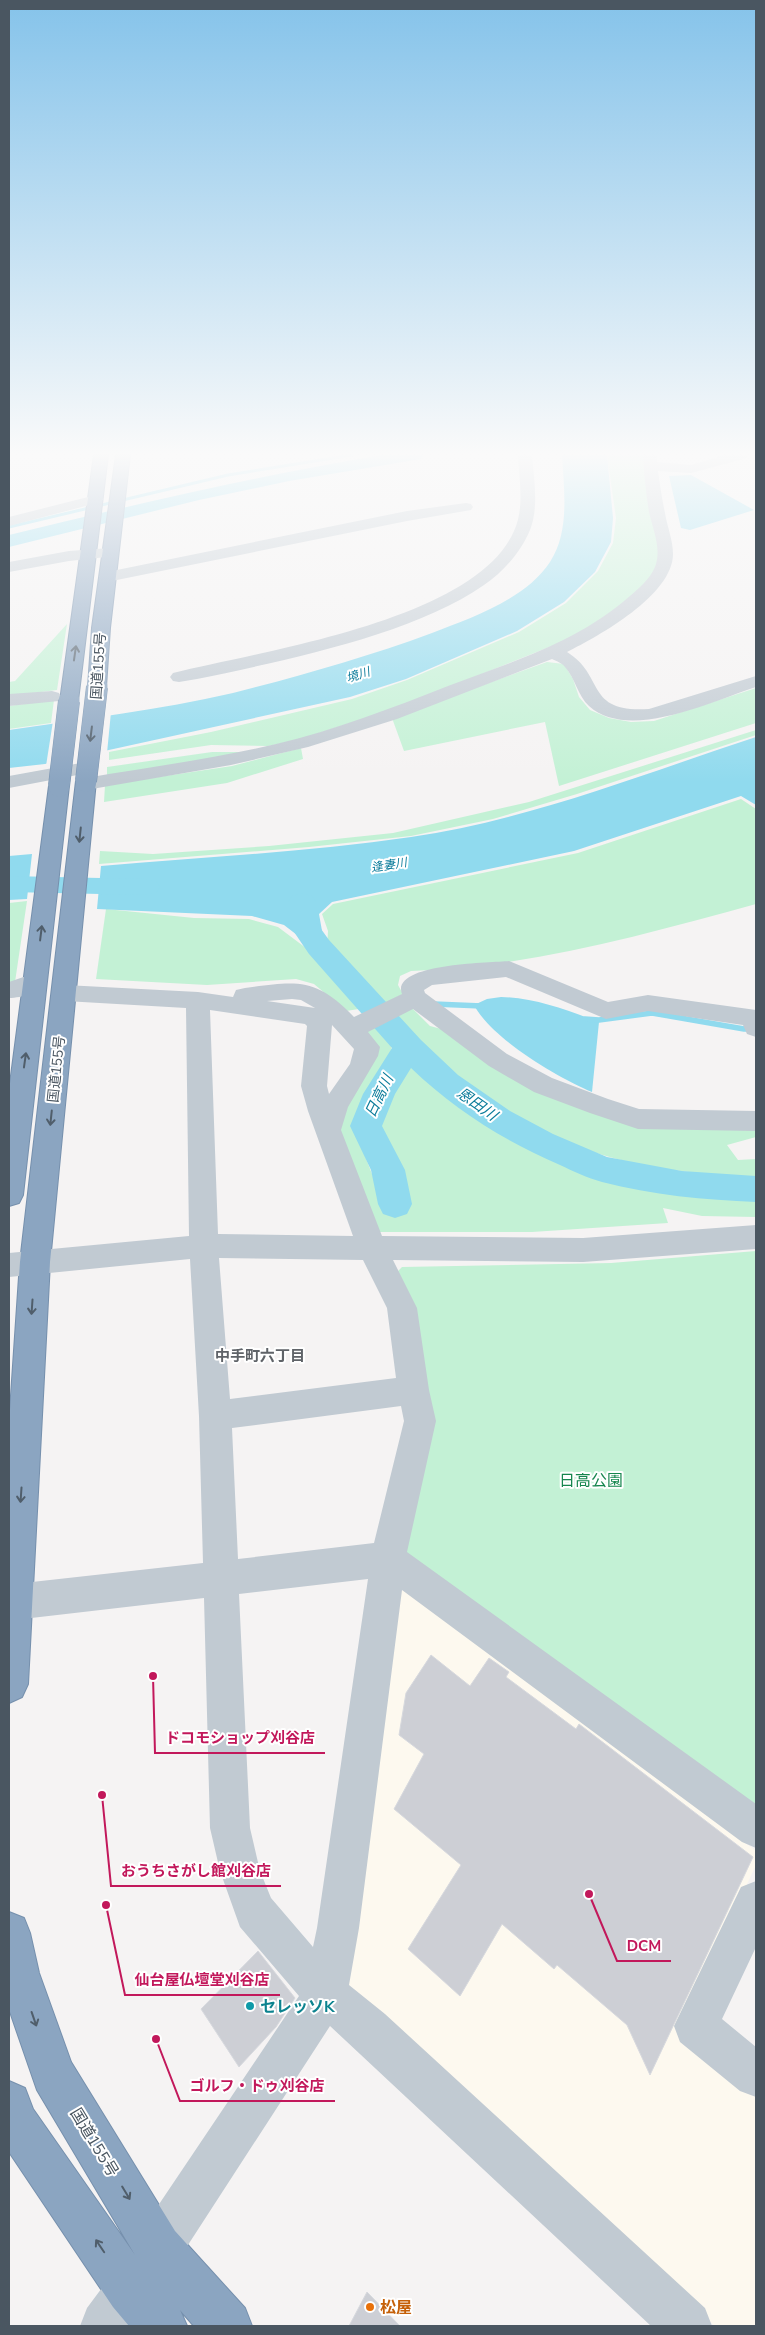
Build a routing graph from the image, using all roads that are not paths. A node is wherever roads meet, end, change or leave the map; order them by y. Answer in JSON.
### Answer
{"nodes":[{"id":1,"x":26,"y":564,"type":"edge"},
{"id":2,"x":86,"y":564,"type":"edge"},
{"id":3,"x":109,"y":564,"type":"edge"},
{"id":4,"x":175,"y":564,"type":"edge"},
{"id":5,"x":500,"y":564,"type":"edge"},
{"id":6,"x":664,"y":564,"type":"edge"},
{"id":7,"x":9,"y":567,"type":"edge"},
{"id":8,"x":107,"y":578,"type":"junction"},
{"id":9,"x":554,"y":652,"type":"junction"},
{"id":10,"x":179,"y":677,"type":"dead end"},
{"id":11,"x":756,"y":681,"type":"edge"},
{"id":12,"x":60,"y":699,"type":"junction"},
{"id":13,"x":9,"y":700,"type":"edge"},
{"id":14,"x":281,"y":749,"type":"junction"},
{"id":15,"x":9,"y":782,"type":"edge"},
{"id":16,"x":86,"y":784,"type":"junction"},
{"id":17,"x":59,"y":788,"type":"junction"},
{"id":18,"x":9,"y":796,"type":"edge"},
{"id":19,"x":35,"y":981,"type":"junction"},
{"id":20,"x":65,"y":988,"type":"junction"},
{"id":21,"x":9,"y":990,"type":"edge"},
{"id":22,"x":415,"y":998,"type":"junction"},
{"id":23,"x":198,"y":1000,"type":"junction"},
{"id":24,"x":756,"y":1021,"type":"edge"},
{"id":25,"x":350,"y":1030,"type":"junction"},
{"id":26,"x":756,"y":1122,"type":"edge"},
{"id":27,"x":328,"y":1130,"type":"junction"},
{"id":28,"x":9,"y":1195,"type":"edge"},
{"id":29,"x":756,"y":1238,"type":"edge"},
{"id":30,"x":204,"y":1246,"type":"junction"},
{"id":31,"x":372,"y":1248,"type":"junction"},
{"id":32,"x":22,"y":1264,"type":"edge"},
{"id":33,"x":413,"y":1390,"type":"junction"},
{"id":34,"x":215,"y":1416,"type":"junction"},
{"id":35,"x":388,"y":1559,"type":"junction"},
{"id":36,"x":219,"y":1577,"type":"junction"},
{"id":37,"x":14,"y":1602,"type":"junction"},
{"id":38,"x":9,"y":1684,"type":"edge"},
{"id":39,"x":756,"y":1828,"type":"edge"},
{"id":40,"x":756,"y":1902,"type":"edge"},
{"id":41,"x":9,"y":1933,"type":"edge"},
{"id":42,"x":326,"y":1994,"type":"junction"},
{"id":43,"x":756,"y":2075,"type":"edge"},
{"id":44,"x":9,"y":2104,"type":"edge"},
{"id":45,"x":158,"y":2248,"type":"junction"},
{"id":46,"x":117,"y":2308,"type":"edge"},
{"id":47,"x":162,"y":2326,"type":"edge"},
{"id":48,"x":227,"y":2326,"type":"edge"},
{"id":49,"x":687,"y":2326,"type":"edge"}],
"edges":[{"from":1,"to":7,"type":"street"},
{"from":12,"to":2,"type":"highway","name":"国道155号","one_way":true},
{"from":3,"to":8,"type":"highway","name":"国道155号"},
{"from":4,"to":8,"type":"street"},
{"from":5,"to":10,"type":"street"},
{"from":6,"to":9,"type":"street"},
{"from":8,"to":16,"type":"highway","name":"国道155号","one_way":true,"bridge":true},
{"from":9,"to":11,"type":"street"},
{"from":9,"to":14,"type":"street"},
{"from":12,"to":13,"type":"street"},
{"from":12,"to":17,"type":"highway","name":"国道155号","bridge":true},
{"from":14,"to":15,"type":"street"},
{"from":14,"to":16,"type":"street"},
{"from":16,"to":20,"type":"highway","name":"国道155号","one_way":true},
{"from":17,"to":18,"type":"street"},
{"from":19,"to":17,"type":"highway","name":"国道155号","one_way":true},
{"from":19,"to":21,"type":"street"},
{"from":28,"to":19,"type":"highway","name":"国道155号","one_way":true},
{"from":20,"to":23,"type":"street"},
{"from":20,"to":32,"type":"highway","name":"国道155号","one_way":true},
{"from":22,"to":24,"type":"street"},
{"from":22,"to":25,"type":"street"},
{"from":22,"to":26,"type":"street"},
{"from":23,"to":25,"type":"street"},
{"from":23,"to":27,"type":"street"},
{"from":23,"to":30,"type":"street"},
{"from":25,"to":27,"type":"street"},
{"from":27,"to":31,"type":"street"},
{"from":29,"to":31,"type":"street"},
{"from":30,"to":31,"type":"street"},
{"from":30,"to":32,"type":"street"},
{"from":30,"to":34,"type":"street"},
{"from":31,"to":33,"type":"street"},
{"from":32,"to":37,"type":"highway","name":"国道155号","one_way":true},
{"from":33,"to":34,"type":"street"},
{"from":33,"to":35,"type":"street"},
{"from":34,"to":36,"type":"street"},
{"from":35,"to":36,"type":"street"},
{"from":35,"to":39,"type":"street"},
{"from":35,"to":42,"type":"street"},
{"from":36,"to":37,"type":"street"},
{"from":36,"to":42,"type":"street"},
{"from":37,"to":38,"type":"highway","name":"国道155号"},
{"from":40,"to":43,"type":"street"},
{"from":41,"to":45,"type":"highway","name":"国道155号","one_way":true},
{"from":42,"to":45,"type":"street"},
{"from":42,"to":49,"type":"street"},
{"from":46,"to":44,"type":"highway","one_way":true},
{"from":45,"to":48,"type":"highway","name":"国道155号"},
{"from":46,"to":47,"type":"highway"}]}
